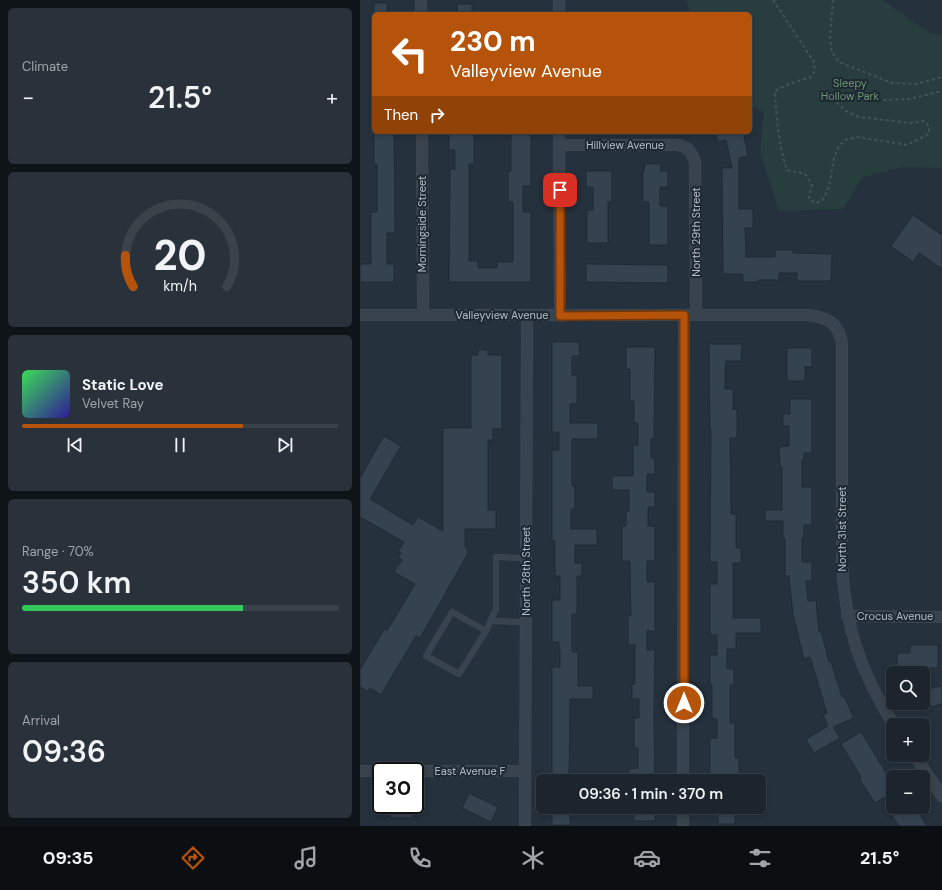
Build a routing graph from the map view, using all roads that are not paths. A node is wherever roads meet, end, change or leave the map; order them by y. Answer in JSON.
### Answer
{"nodes":[{"id":1,"x":421,"y":0,"type":"edge"},
{"id":2,"x":559,"y":0,"type":"edge"},
{"id":3,"x":422,"y":12,"type":"edge"},
{"id":4,"x":559,"y":12,"type":"edge"},
{"id":5,"x":422,"y":134,"type":"edge"},
{"id":6,"x":559,"y":134,"type":"edge"},
{"id":7,"x":559,"y":145,"type":"junction"},
{"id":8,"x":689,"y":150,"type":"joint"},
{"id":9,"x":360,"y":315,"type":"edge"},
{"id":10,"x":423,"y":315,"type":"junction"},
{"id":11,"x":684,"y":315,"type":"junction"},
{"id":12,"x":696,"y":315,"type":"junction"},
{"id":13,"x":527,"y":316,"type":"junction"},
{"id":14,"x":560,"y":316,"type":"junction"},
{"id":15,"x":834,"y":324,"type":"joint"},
{"id":16,"x":526,"y":558,"type":"junction"},
{"id":17,"x":847,"y":616,"type":"junction"},
{"id":18,"x":942,"y":617,"type":"edge"},
{"id":19,"x":491,"y":621,"type":"junction"},
{"id":20,"x":526,"y":622,"type":"junction"},
{"id":21,"x":486,"y":631,"type":"junction"},
{"id":22,"x":890,"y":718,"type":"edge"},
{"id":23,"x":919,"y":762,"type":"edge"},
{"id":24,"x":360,"y":771,"type":"edge"},
{"id":25,"x":372,"y":771,"type":"edge"},
{"id":26,"x":424,"y":771,"type":"edge"},
{"id":27,"x":525,"y":771,"type":"junction"},
{"id":28,"x":684,"y":774,"type":"edge"},
{"id":29,"x":942,"y":796,"type":"edge"},
{"id":30,"x":684,"y":814,"type":"edge"},
{"id":31,"x":525,"y":826,"type":"edge"},
{"id":32,"x":684,"y":826,"type":"edge"}],
"edges":[{"from":1,"to":3,"type":"street"},
{"from":2,"to":4,"type":"street"},
{"from":5,"to":10,"type":"street","name":"Morningside Street"},
{"from":6,"to":7,"type":"street"},
{"from":7,"to":8,"type":"street","name":"Hillview Avenue"},
{"from":7,"to":14,"type":"street"},
{"from":8,"to":12,"type":"street","name":"North 29th Street"},
{"from":9,"to":10,"type":"street","name":"Valleyview Avenue"},
{"from":10,"to":13,"type":"street","name":"Valleyview Avenue"},
{"from":11,"to":12,"type":"street","name":"Valleyview Avenue"},
{"from":11,"to":14,"type":"street","name":"Valleyview Avenue"},
{"from":11,"to":28,"type":"street"},
{"from":12,"to":15,"type":"street","name":"Valleyview Avenue"},
{"from":13,"to":14,"type":"street","name":"Valleyview Avenue"},
{"from":13,"to":16,"type":"street","name":"North 28th Street"},
{"from":15,"to":17,"type":"street","name":"North 31st Street"},
{"from":16,"to":19,"type":"lane"},
{"from":16,"to":20,"type":"street","name":"North 28th Street"},
{"from":17,"to":18,"type":"street","name":"Crocus Avenue"},
{"from":17,"to":22,"type":"street","name":"North 31st Street"},
{"from":19,"to":20,"type":"lane"},
{"from":19,"to":21,"type":"lane"},
{"from":20,"to":27,"type":"street","name":"North 28th Street"},
{"from":21,"to":21,"type":"lane"},
{"from":23,"to":29,"type":"street"},
{"from":24,"to":25,"type":"street"},
{"from":26,"to":27,"type":"street","name":"East Avenue F"},
{"from":27,"to":31,"type":"street","name":"North 28th Street"},
{"from":30,"to":32,"type":"street"}]}
